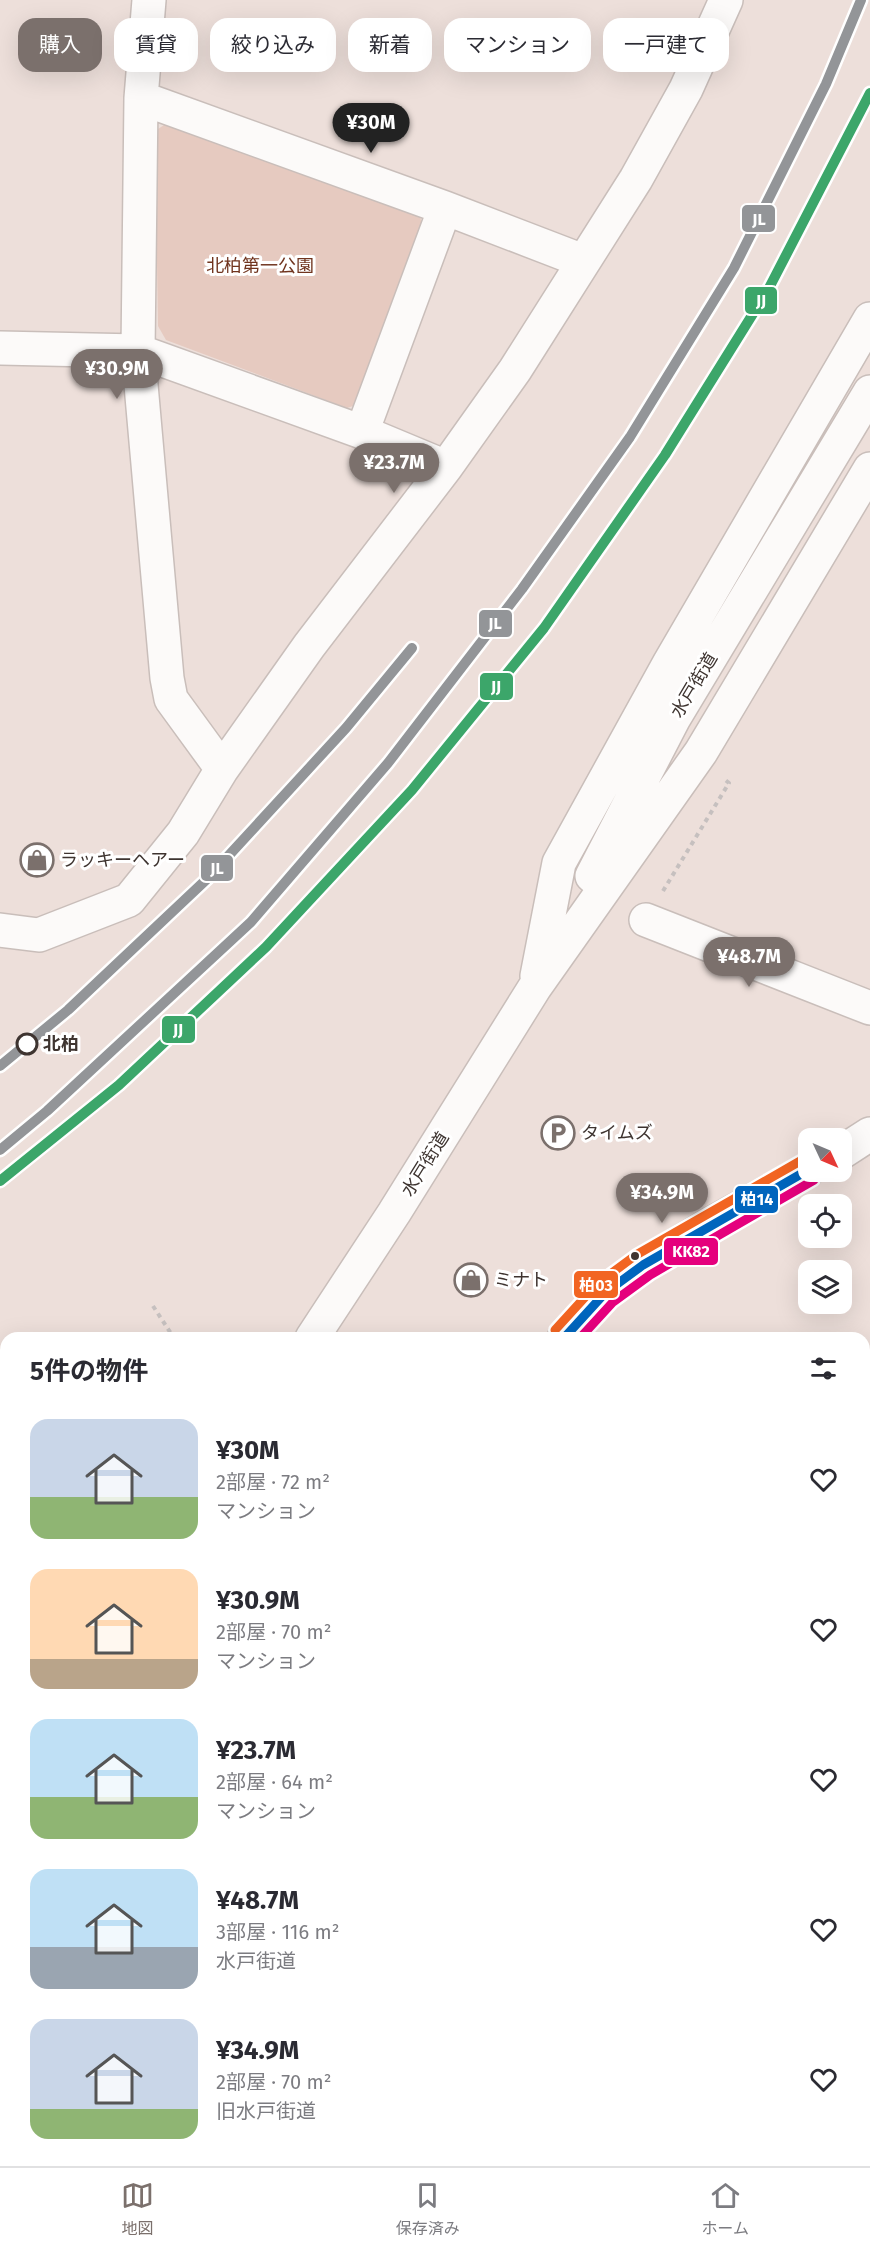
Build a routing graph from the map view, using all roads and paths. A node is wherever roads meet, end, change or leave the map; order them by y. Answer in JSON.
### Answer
{"nodes":[{"id":1,"x":149,"y":0,"type":"edge"},
{"id":2,"x":726,"y":0,"type":"edge"},
{"id":3,"x":141,"y":98,"type":"junction"},
{"id":4,"x":445,"y":208,"type":"junction"},
{"id":5,"x":583,"y":261,"type":"junction"},
{"id":6,"x":870,"y":319,"type":"edge"},
{"id":7,"x":0,"y":348,"type":"edge"},
{"id":8,"x":138,"y":351,"type":"junction"},
{"id":9,"x":870,"y":392,"type":"edge"},
{"id":10,"x":362,"y":432,"type":"junction"},
{"id":11,"x":446,"y":467,"type":"junction"},
{"id":12,"x":870,"y":469,"type":"edge"},
{"id":13,"x":222,"y":769,"type":"junction"},
{"id":14,"x":646,"y":920,"type":"dead end"},
{"id":15,"x":0,"y":930,"type":"edge"},
{"id":16,"x":535,"y":987,"type":"junction"},
{"id":17,"x":870,"y":1008,"type":"edge"},
{"id":18,"x":870,"y":1134,"type":"edge"},
{"id":19,"x":852,"y":1146,"type":"edge"},
{"id":20,"x":798,"y":1176,"type":"edge"},
{"id":21,"x":153,"y":1306,"type":"dead end"},
{"id":22,"x":170,"y":1332,"type":"edge"},
{"id":23,"x":316,"y":1332,"type":"edge"},
{"id":24,"x":569,"y":1332,"type":"edge"}],
"edges":[{"from":1,"to":3,"type":"main road"},
{"from":2,"to":5,"type":"main road"},
{"from":3,"to":4,"type":"main road"},
{"from":3,"to":8,"type":"main road"},
{"from":4,"to":5,"type":"main road"},
{"from":4,"to":10,"type":"main road"},
{"from":5,"to":11,"type":"main road"},
{"from":6,"to":16,"type":"main road"},
{"from":7,"to":8,"type":"main road"},
{"from":8,"to":10,"type":"main road"},
{"from":8,"to":13,"type":"main road"},
{"from":9,"to":16,"type":"main road","name":"水戸街道"},
{"from":10,"to":11,"type":"main road"},
{"from":11,"to":13,"type":"main road"},
{"from":12,"to":16,"type":"main road","name":"水戸街道"},
{"from":13,"to":15,"type":"main road"},
{"from":14,"to":17,"type":"main road"},
{"from":16,"to":23,"type":"main road","name":"水戸街道"},
{"from":18,"to":19,"type":"main road"},
{"from":20,"to":24,"type":"main road"},
{"from":21,"to":22,"type":"path"}]}
